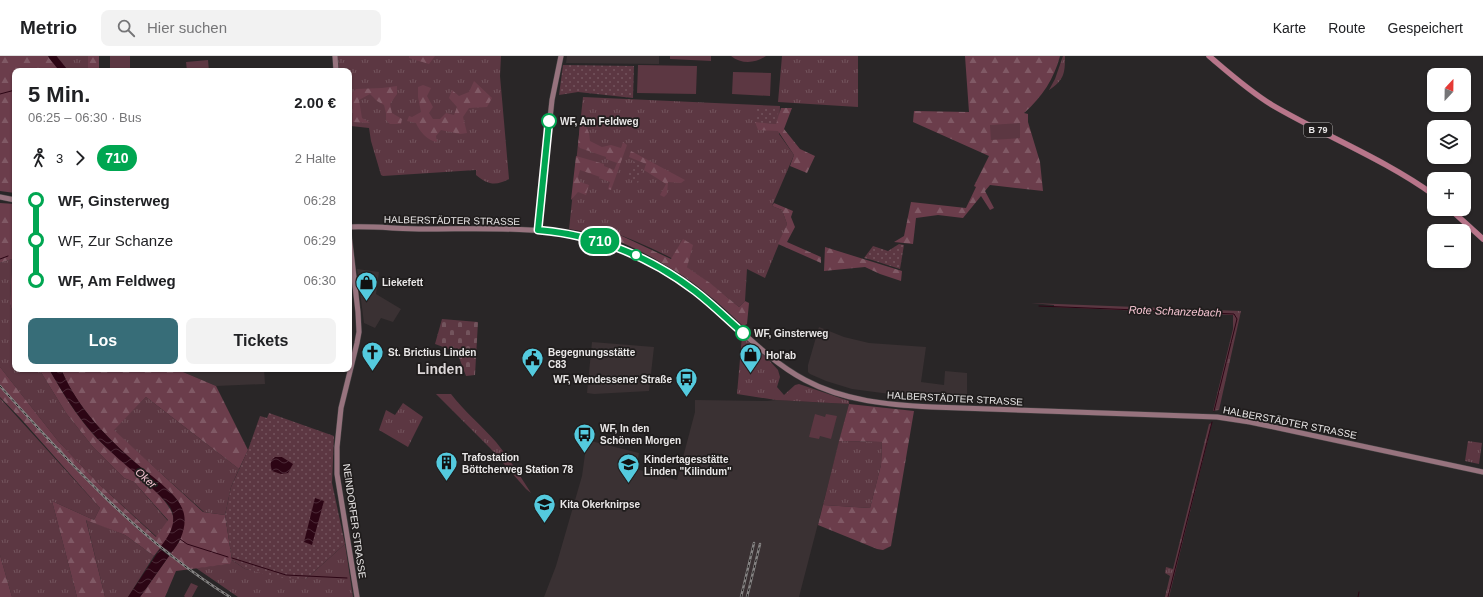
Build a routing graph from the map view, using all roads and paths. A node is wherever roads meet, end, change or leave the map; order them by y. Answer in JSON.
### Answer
{"nodes":[{"id":1,"x":335,"y":56,"type":"edge"},
{"id":2,"x":561,"y":56,"type":"edge"},
{"id":3,"x":1209,"y":56,"type":"edge"},
{"id":4,"x":336,"y":68,"type":"edge"},
{"id":5,"x":1427,"y":191,"type":"edge"},
{"id":6,"x":0,"y":197,"type":"edge"},
{"id":7,"x":12,"y":199,"type":"edge"},
{"id":8,"x":1458,"y":216,"type":"edge"},
{"id":9,"x":352,"y":227,"type":"edge"},
{"id":10,"x":538,"y":230,"type":"junction"},
{"id":11,"x":1483,"y":239,"type":"edge"},
{"id":12,"x":352,"y":260,"type":"edge"},
{"id":13,"x":352,"y":363,"type":"edge"},
{"id":14,"x":350,"y":372,"type":"edge"},
{"id":15,"x":1483,"y":472,"type":"edge"},
{"id":16,"x":357,"y":597,"type":"edge"}],
"edges":[{"from":1,"to":4,"type":"main road"},
{"from":2,"to":10,"type":"main road"},
{"from":3,"to":5,"type":"main road","number":"B 79"},
{"from":6,"to":7,"type":"main road"},
{"from":8,"to":11,"type":"main road"},
{"from":9,"to":10,"type":"main road","name":"HALBERSTÄDTER STRASSE"},
{"from":10,"to":15,"type":"main road","name":"HALBERSTÄDTER STRASSE"},
{"from":12,"to":13,"type":"main road","name":"NEINDORFER STRASSE"},
{"from":14,"to":16,"type":"main road","name":"NEINDORFER STRASSE"}]}
